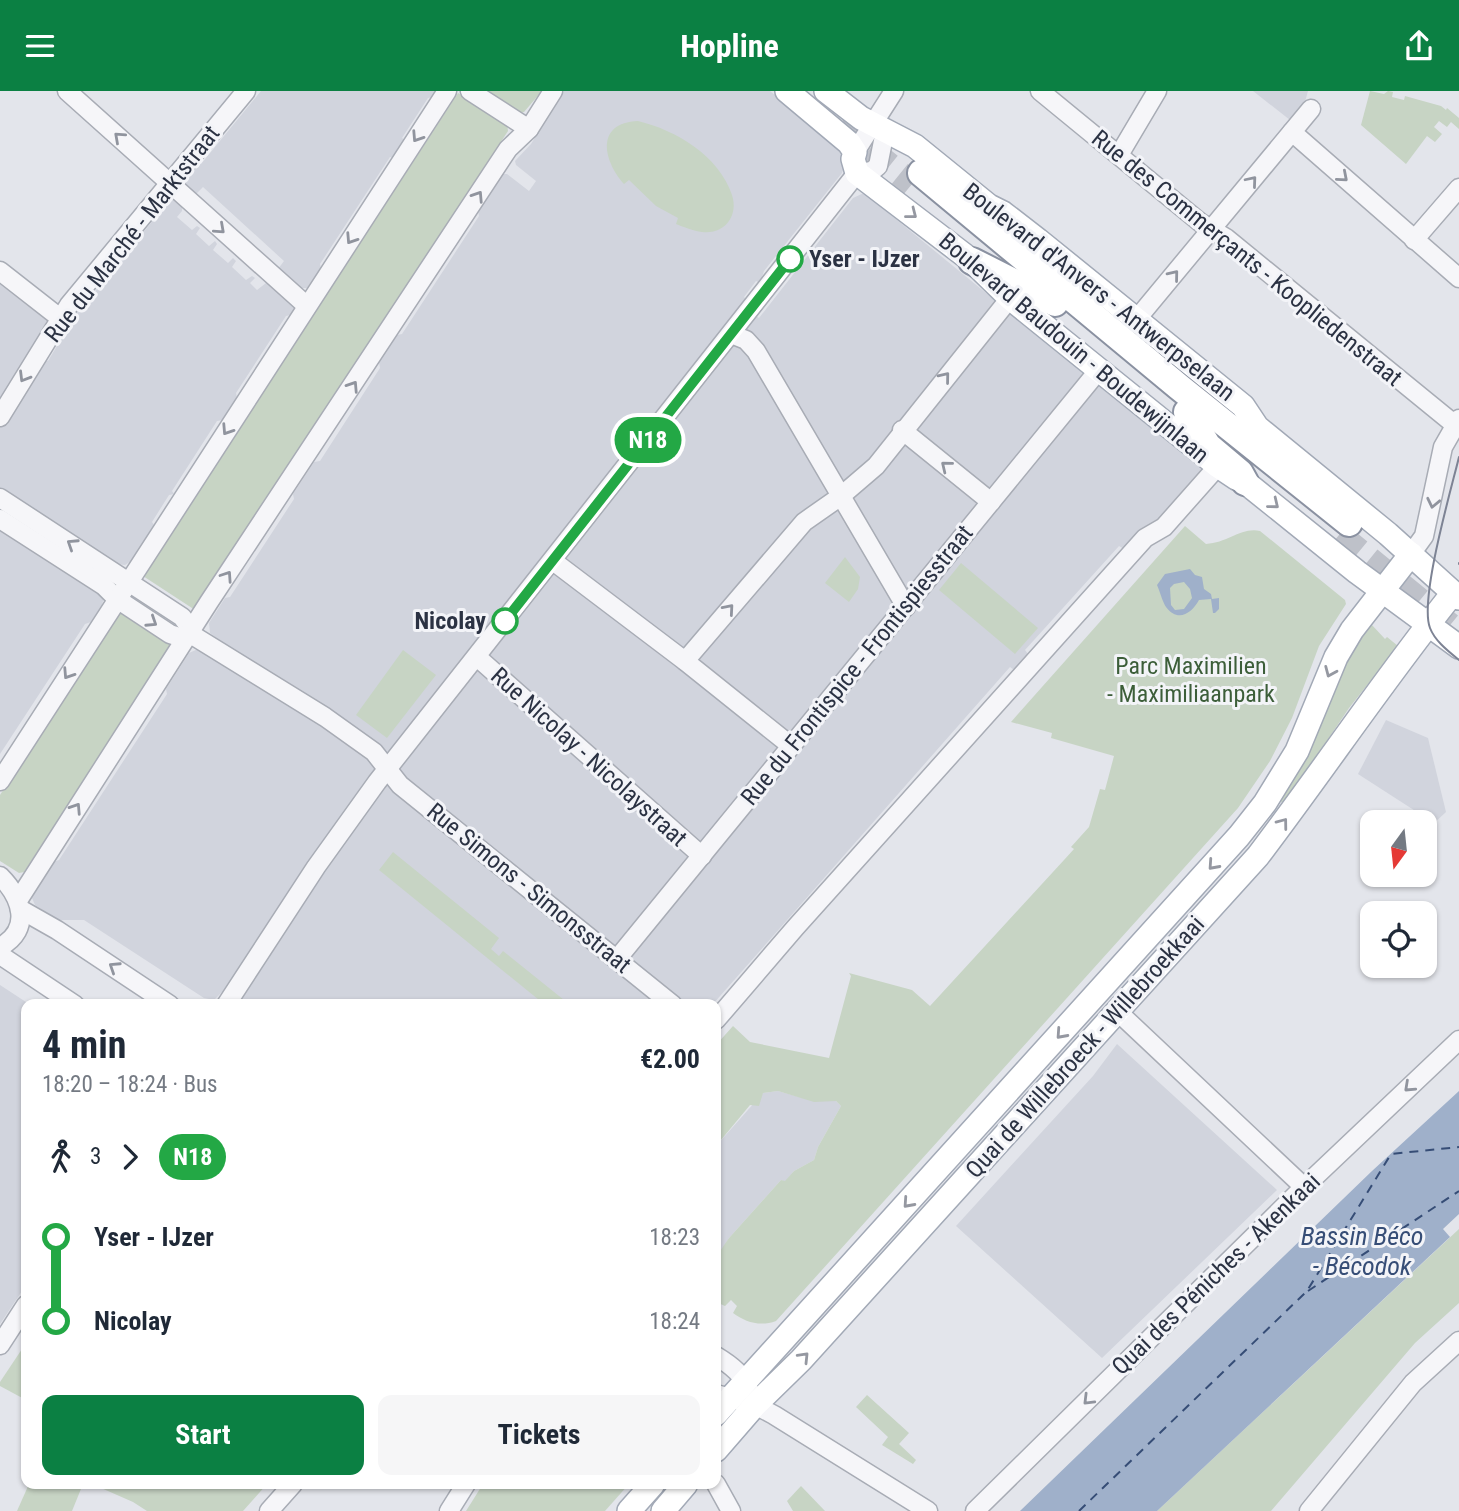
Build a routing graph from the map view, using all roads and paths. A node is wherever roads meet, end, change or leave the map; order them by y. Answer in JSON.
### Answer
{"nodes":[{"id":1,"x":67,"y":91,"type":"edge"},
{"id":2,"x":246,"y":91,"type":"edge"},
{"id":3,"x":447,"y":91,"type":"edge"},
{"id":4,"x":470,"y":91,"type":"edge"},
{"id":5,"x":553,"y":91,"type":"edge"},
{"id":6,"x":787,"y":91,"type":"edge"},
{"id":7,"x":894,"y":91,"type":"edge"},
{"id":8,"x":1040,"y":91,"type":"edge"},
{"id":9,"x":1157,"y":91,"type":"edge"},
{"id":10,"x":829,"y":92,"type":"edge"},
{"id":11,"x":1311,"y":109,"type":"dead end"},
{"id":12,"x":879,"y":128,"type":"junction"},
{"id":13,"x":528,"y":129,"type":"junction"},
{"id":14,"x":1292,"y":132,"type":"junction"},
{"id":15,"x":1119,"y":155,"type":"junction"},
{"id":16,"x":856,"y":163,"type":"junction"},
{"id":17,"x":917,"y":179,"type":"tunnel mouth"},
{"id":18,"x":169,"y":183,"type":"junction"},
{"id":19,"x":1459,"y":188,"type":"edge"},
{"id":20,"x":989,"y":206,"type":"junction"},
{"id":21,"x":1211,"y":229,"type":"junction"},
{"id":22,"x":1414,"y":240,"type":"junction"},
{"id":23,"x":972,"y":261,"type":"junction"},
{"id":24,"x":0,"y":271,"type":"edge"},
{"id":25,"x":1459,"y":278,"type":"edge"},
{"id":26,"x":1010,"y":297,"type":"junction"},
{"id":27,"x":1064,"y":302,"type":"junction"},
{"id":28,"x":307,"y":306,"type":"junction"},
{"id":29,"x":60,"y":318,"type":"junction"},
{"id":30,"x":1136,"y":320,"type":"junction"},
{"id":31,"x":731,"y":334,"type":"junction"},
{"id":32,"x":1098,"y":371,"type":"junction"},
{"id":33,"x":1179,"y":387,"type":"junction"},
{"id":34,"x":1187,"y":412,"type":"junction"},
{"id":35,"x":0,"y":417,"type":"edge"},
{"id":36,"x":1457,"y":422,"type":"edge"},
{"id":37,"x":1257,"y":427,"type":"junction"},
{"id":38,"x":902,"y":430,"type":"junction"},
{"id":39,"x":1218,"y":466,"type":"junction"},
{"id":40,"x":1245,"y":482,"type":"junction"},
{"id":41,"x":841,"y":496,"type":"junction"},
{"id":42,"x":0,"y":498,"type":"edge"},
{"id":43,"x":990,"y":502,"type":"junction"},
{"id":44,"x":0,"y":519,"type":"edge"},
{"id":45,"x":1411,"y":554,"type":"junction"},
{"id":46,"x":553,"y":561,"type":"junction"},
{"id":47,"x":129,"y":582,"type":"junction"},
{"id":48,"x":1382,"y":591,"type":"junction"},
{"id":49,"x":1457,"y":592,"type":"edge"},
{"id":50,"x":117,"y":599,"type":"junction"},
{"id":51,"x":906,"y":607,"type":"junction"},
{"id":52,"x":1429,"y":623,"type":"junction"},
{"id":53,"x":189,"y":633,"type":"junction"},
{"id":54,"x":1459,"y":647,"type":"edge"},
{"id":55,"x":477,"y":657,"type":"junction"},
{"id":56,"x":685,"y":661,"type":"junction"},
{"id":57,"x":790,"y":745,"type":"junction"},
{"id":58,"x":388,"y":770,"type":"junction"},
{"id":59,"x":0,"y":781,"type":"edge"},
{"id":60,"x":1239,"y":836,"type":"junction"},
{"id":61,"x":702,"y":856,"type":"junction"},
{"id":62,"x":1258,"y":856,"type":"junction"},
{"id":63,"x":0,"y":876,"type":"edge"},
{"id":64,"x":20,"y":904,"type":"junction"},
{"id":65,"x":0,"y":947,"type":"edge"},
{"id":66,"x":0,"y":955,"type":"edge"},
{"id":67,"x":617,"y":959,"type":"junction"},
{"id":68,"x":66,"y":999,"type":"edge"},
{"id":69,"x":161,"y":999,"type":"edge"},
{"id":70,"x":230,"y":999,"type":"edge"},
{"id":71,"x":666,"y":999,"type":"edge"},
{"id":72,"x":1117,"y":1011,"type":"junction"},
{"id":73,"x":721,"y":1014,"type":"edge"},
{"id":74,"x":1459,"y":1041,"type":"edge"},
{"id":75,"x":1304,"y":1187,"type":"junction"},
{"id":76,"x":21,"y":1312,"type":"edge"},
{"id":77,"x":1,"y":1341,"type":"edge"},
{"id":78,"x":1458,"y":1343,"type":"edge"},
{"id":79,"x":721,"y":1359,"type":"edge"},
{"id":80,"x":746,"y":1382,"type":"junction"},
{"id":81,"x":721,"y":1402,"type":"edge"},
{"id":82,"x":721,"y":1403,"type":"edge"},
{"id":83,"x":755,"y":1405,"type":"junction"},
{"id":84,"x":721,"y":1444,"type":"edge"},
{"id":85,"x":289,"y":1489,"type":"edge"},
{"id":86,"x":463,"y":1489,"type":"edge"},
{"id":87,"x":649,"y":1489,"type":"edge"},
{"id":88,"x":682,"y":1489,"type":"edge"},
{"id":89,"x":719,"y":1489,"type":"edge"},
{"id":90,"x":922,"y":1508,"type":"edge"},
{"id":91,"x":269,"y":1511,"type":"edge"},
{"id":92,"x":449,"y":1511,"type":"edge"},
{"id":93,"x":629,"y":1511,"type":"edge"},
{"id":94,"x":663,"y":1511,"type":"edge"},
{"id":95,"x":731,"y":1511,"type":"edge"},
{"id":96,"x":975,"y":1511,"type":"edge"},
{"id":97,"x":1309,"y":1511,"type":"edge"}],
"edges":[{"from":18,"to":1,"type":"street","one_way":true},
{"from":2,"to":18,"type":"street","name":"Rue du Marché - Marktstraat"},
{"from":3,"to":28,"type":"street","one_way":true},
{"from":4,"to":13,"type":"street"},
{"from":5,"to":13,"type":"street"},
{"from":6,"to":16,"type":"main road","name":"Boulevard Baudouin - Boudewijnlaan"},
{"from":7,"to":12,"type":"street"},
{"from":8,"to":15,"type":"street","name":"Rue des Commerçants - Koopliedenstraat"},
{"from":9,"to":15,"type":"street"},
{"from":10,"to":12,"type":"main road"},
{"from":11,"to":14,"type":"street"},
{"from":12,"to":16,"type":"street"},
{"from":12,"to":16,"type":"street"},
{"from":12,"to":20,"type":"main road","name":"Boulevard d'Anvers - Antwerpselaan"},
{"from":53,"to":13,"type":"street","one_way":true},
{"from":21,"to":14,"type":"street","one_way":true},
{"from":14,"to":22,"type":"street","one_way":true},
{"from":15,"to":21,"type":"street","name":"Rue des Commerçants - Koopliedenstraat"},
{"from":16,"to":23,"type":"main road","name":"Boulevard Baudouin - Boudewijnlaan","one_way":true},
{"from":16,"to":31,"type":"street"},
{"from":17,"to":27,"type":"highway"},
{"from":18,"to":28,"type":"street","one_way":true},
{"from":18,"to":29,"type":"street","name":"Rue du Marché - Marktstraat"},
{"from":19,"to":22,"type":"street"},
{"from":20,"to":27,"type":"highway"},
{"from":20,"to":30,"type":"main road","name":"Boulevard d'Anvers - Antwerpselaan"},
{"from":30,"to":21,"type":"street","one_way":true},
{"from":21,"to":36,"type":"street","name":"Rue des Commerçants - Koopliedenstraat"},
{"from":22,"to":25,"type":"street"},
{"from":23,"to":26,"type":"main road","name":"Boulevard Baudouin - Boudewijnlaan"},
{"from":23,"to":27,"type":"highway"},
{"from":24,"to":29,"type":"street"},
{"from":26,"to":32,"type":"main road","name":"Boulevard Baudouin - Boudewijnlaan"},
{"from":38,"to":26,"type":"street","one_way":true},
{"from":27,"to":33,"type":"highway"},
{"from":27,"to":34,"type":"highway"},
{"from":28,"to":47,"type":"street","one_way":true},
{"from":29,"to":35,"type":"street","name":"Rue du Marché - Marktstraat","one_way":true},
{"from":30,"to":37,"type":"main road","name":"Boulevard d'Anvers - Antwerpselaan"},
{"from":31,"to":41,"type":"street"},
{"from":31,"to":46,"type":"street"},
{"from":32,"to":39,"type":"main road","name":"Boulevard Baudouin - Boudewijnlaan"},
{"from":32,"to":43,"type":"street","name":"Rue du Frontispice - Frontispiesstraat"},
{"from":33,"to":34,"type":"highway"},
{"from":33,"to":37,"type":"highway"},
{"from":34,"to":40,"type":"highway"},
{"from":36,"to":45,"type":"street","one_way":true},
{"from":37,"to":45,"type":"main road","name":"Boulevard d'Anvers - Antwerpselaan"},
{"from":38,"to":41,"type":"street"},
{"from":43,"to":38,"type":"street","one_way":true},
{"from":39,"to":40,"type":"main road","name":"Boulevard Baudouin - Boudewijnlaan"},
{"from":39,"to":73,"type":"street"},
{"from":40,"to":48,"type":"main road","name":"Boulevard Baudouin - Boudewijnlaan","one_way":true},
{"from":41,"to":51,"type":"street"},
{"from":56,"to":41,"type":"street","one_way":true},
{"from":47,"to":42,"type":"street","one_way":true},
{"from":43,"to":51,"type":"street","name":"Rue du Frontispice - Frontispiesstraat"},
{"from":44,"to":50,"type":"street"},
{"from":45,"to":48,"type":"main road","name":"Quai de Willebroeck - Willebroekkaai"},
{"from":45,"to":49,"type":"main road","name":"Boulevard d'Anvers - Antwerpselaan"},
{"from":46,"to":55,"type":"street"},
{"from":46,"to":56,"type":"street"},
{"from":47,"to":50,"type":"street"},
{"from":47,"to":53,"type":"street"},
{"from":48,"to":52,"type":"main road","name":"Boulevard Baudouin - Boudewijnlaan"},
{"from":48,"to":60,"type":"main road","name":"Quai de Willebroeck - Willebroekkaai","one_way":true},
{"from":49,"to":52,"type":"main road","name":"Quai de Willebroeck - Willebroekkaai"},
{"from":50,"to":53,"type":"street","one_way":true},
{"from":50,"to":59,"type":"street","one_way":true},
{"from":51,"to":57,"type":"street","name":"Rue du Frontispice - Frontispiesstraat"},
{"from":52,"to":54,"type":"main road","name":"Boulevard Baudouin - Boudewijnlaan"},
{"from":62,"to":52,"type":"main road","name":"Quai de Willebroeck - Willebroekkaai","one_way":true},
{"from":53,"to":58,"type":"street","name":"Rue Simons - Simonsstraat"},
{"from":64,"to":53,"type":"street","one_way":true},
{"from":55,"to":58,"type":"street"},
{"from":55,"to":61,"type":"street","name":"Rue Nicolay - Nicolaystraat"},
{"from":56,"to":57,"type":"street"},
{"from":57,"to":61,"type":"street","name":"Rue du Frontispice - Frontispiesstraat"},
{"from":58,"to":67,"type":"street","name":"Rue Simons - Simonsstraat"},
{"from":58,"to":70,"type":"street"},
{"from":60,"to":62,"type":"main road"},
{"from":60,"to":80,"type":"main road","name":"Quai de Willebroeck - Willebroekkaai","one_way":true},
{"from":61,"to":67,"type":"street","name":"Rue du Frontispice - Frontispiesstraat"},
{"from":62,"to":72,"type":"main road","name":"Quai de Willebroeck - Willebroekkaai"},
{"from":63,"to":64,"type":"street"},
{"from":64,"to":65,"type":"street"},
{"from":69,"to":64,"type":"street","one_way":true},
{"from":66,"to":68,"type":"street"},
{"from":67,"to":71,"type":"street","name":"Rue Simons - Simonsstraat"},
{"from":72,"to":75,"type":"street"},
{"from":83,"to":72,"type":"main road","name":"Quai de Willebroeck - Willebroekkaai","one_way":true},
{"from":74,"to":75,"type":"street","name":"Quai des Péniches - Akenkaai","one_way":true},
{"from":75,"to":96,"type":"street","name":"Quai des Péniches - Akenkaai","one_way":true},
{"from":76,"to":77,"type":"street"},
{"from":78,"to":97,"type":"street"},
{"from":79,"to":80,"type":"street"},
{"from":80,"to":81,"type":"main road","name":"Quai de Willebroeck - Willebroekkaai"},
{"from":80,"to":83,"type":"street"},
{"from":82,"to":83,"type":"street"},
{"from":83,"to":84,"type":"main road","name":"Quai de Willebroeck - Willebroekkaai"},
{"from":83,"to":90,"type":"street"},
{"from":85,"to":91,"type":"street"},
{"from":86,"to":92,"type":"street"},
{"from":87,"to":93,"type":"main road"},
{"from":88,"to":94,"type":"main road"},
{"from":89,"to":95,"type":"street"}]}
